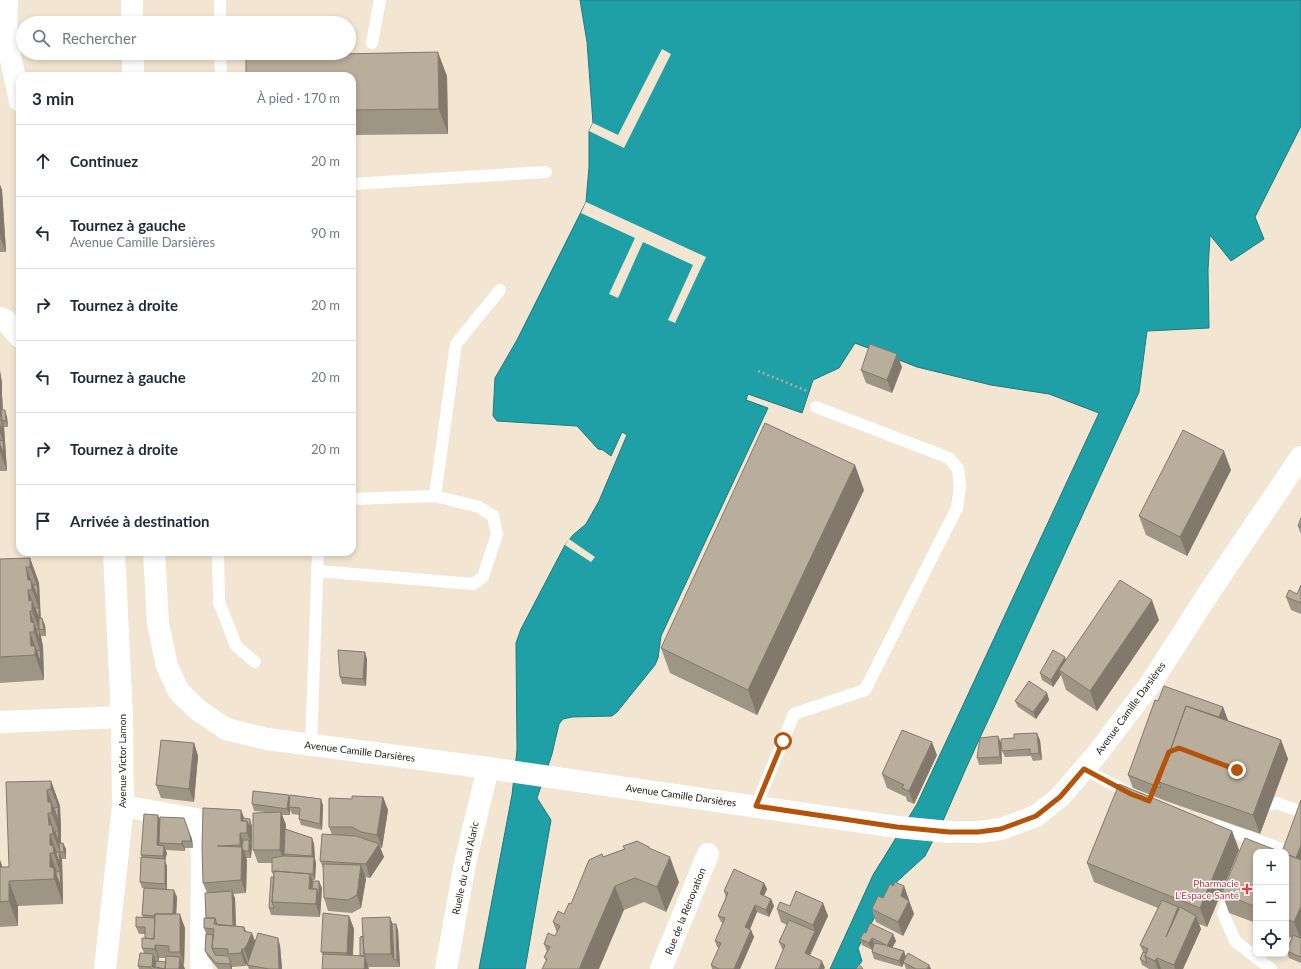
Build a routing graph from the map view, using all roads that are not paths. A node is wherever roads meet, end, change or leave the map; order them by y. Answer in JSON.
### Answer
{"nodes":[{"id":1,"x":6,"y":0,"type":"edge"},
{"id":2,"x":132,"y":0,"type":"edge"},
{"id":3,"x":220,"y":0,"type":"edge"},
{"id":4,"x":380,"y":0,"type":"edge"},
{"id":5,"x":132,"y":16,"type":"edge"},
{"id":6,"x":220,"y":16,"type":"edge"},
{"id":7,"x":3,"y":32,"type":"edge"},
{"id":8,"x":372,"y":43,"type":"dead end"},
{"id":9,"x":132,"y":60,"type":"edge"},
{"id":10,"x":220,"y":60,"type":"edge"},
{"id":11,"x":133,"y":72,"type":"edge"},
{"id":12,"x":221,"y":72,"type":"edge"},
{"id":13,"x":16,"y":86,"type":"edge"},
{"id":14,"x":546,"y":172,"type":"dead end"},
{"id":15,"x":356,"y":184,"type":"edge"},
{"id":16,"x":500,"y":290,"type":"dead end"},
{"id":17,"x":0,"y":318,"type":"edge"},
{"id":18,"x":16,"y":332,"type":"edge"},
{"id":19,"x":816,"y":407,"type":"dead end"},
{"id":20,"x":1301,"y":457,"type":"edge"},
{"id":21,"x":435,"y":496,"type":"junction"},
{"id":22,"x":356,"y":499,"type":"edge"},
{"id":23,"x":114,"y":556,"type":"edge"},
{"id":24,"x":154,"y":556,"type":"edge"},
{"id":25,"x":218,"y":556,"type":"edge"},
{"id":26,"x":318,"y":556,"type":"edge"},
{"id":27,"x":318,"y":571,"type":"junction"},
{"id":28,"x":255,"y":662,"type":"dead end"},
{"id":29,"x":122,"y":717,"type":"junction"},
{"id":30,"x":0,"y":722,"type":"edge"},
{"id":31,"x":312,"y":745,"type":"junction"},
{"id":32,"x":488,"y":768,"type":"junction"},
{"id":33,"x":1084,"y":769,"type":"junction"},
{"id":34,"x":1271,"y":790,"type":"dead end"},
{"id":35,"x":1143,"y":798,"type":"edge"},
{"id":36,"x":1265,"y":805,"type":"junction"},
{"id":37,"x":123,"y":806,"type":"junction"},
{"id":38,"x":756,"y":806,"type":"junction"},
{"id":39,"x":1301,"y":812,"type":"edge"},
{"id":40,"x":1207,"y":822,"type":"edge"},
{"id":41,"x":1250,"y":838,"type":"junction"},
{"id":42,"x":708,"y":854,"type":"dead end"},
{"id":43,"x":1301,"y":856,"type":"edge"},
{"id":44,"x":1240,"y":865,"type":"edge"},
{"id":45,"x":1236,"y":879,"type":"edge"},
{"id":46,"x":105,"y":969,"type":"edge"},
{"id":47,"x":202,"y":969,"type":"edge"},
{"id":48,"x":446,"y":969,"type":"edge"},
{"id":49,"x":661,"y":969,"type":"edge"},
{"id":50,"x":1271,"y":969,"type":"edge"}],
"edges":[{"from":1,"to":7,"type":"main road"},
{"from":2,"to":5,"type":"main road"},
{"from":3,"to":6,"type":"lane"},
{"from":4,"to":8,"type":"lane"},
{"from":7,"to":13,"type":"main road"},
{"from":9,"to":11,"type":"main road"},
{"from":10,"to":12,"type":"lane"},
{"from":14,"to":15,"type":"lane"},
{"from":16,"to":21,"type":"lane"},
{"from":17,"to":18,"type":"main road"},
{"from":19,"to":38,"type":"lane"},
{"from":20,"to":33,"type":"main road","name":"Avenue Camille Darsières"},
{"from":21,"to":22,"type":"lane"},
{"from":21,"to":27,"type":"lane"},
{"from":23,"to":29,"type":"main road","name":"Avenue Victor Lamon"},
{"from":24,"to":31,"type":"main road","name":"Avenue Camille Darsières"},
{"from":25,"to":28,"type":"lane"},
{"from":26,"to":27,"type":"lane"},
{"from":27,"to":31,"type":"lane"},
{"from":29,"to":30,"type":"main road"},
{"from":29,"to":37,"type":"main road","name":"Avenue Victor Lamon"},
{"from":31,"to":32,"type":"main road","name":"Avenue Camille Darsières"},
{"from":32,"to":38,"type":"main road","name":"Avenue Camille Darsières"},
{"from":32,"to":48,"type":"main road","name":"Ruelle du Canal Alaric"},
{"from":33,"to":35,"type":"lane"},
{"from":33,"to":38,"type":"main road","name":"Avenue Camille Darsières"},
{"from":34,"to":36,"type":"lane"},
{"from":36,"to":39,"type":"lane"},
{"from":36,"to":41,"type":"lane"},
{"from":37,"to":46,"type":"main road","name":"Avenue Victor Lamon"},
{"from":37,"to":47,"type":"main road"},
{"from":40,"to":41,"type":"lane"},
{"from":41,"to":43,"type":"lane"},
{"from":41,"to":44,"type":"lane"},
{"from":42,"to":49,"type":"main road","name":"Rue de la Rénovation"},
{"from":45,"to":50,"type":"lane"}]}
